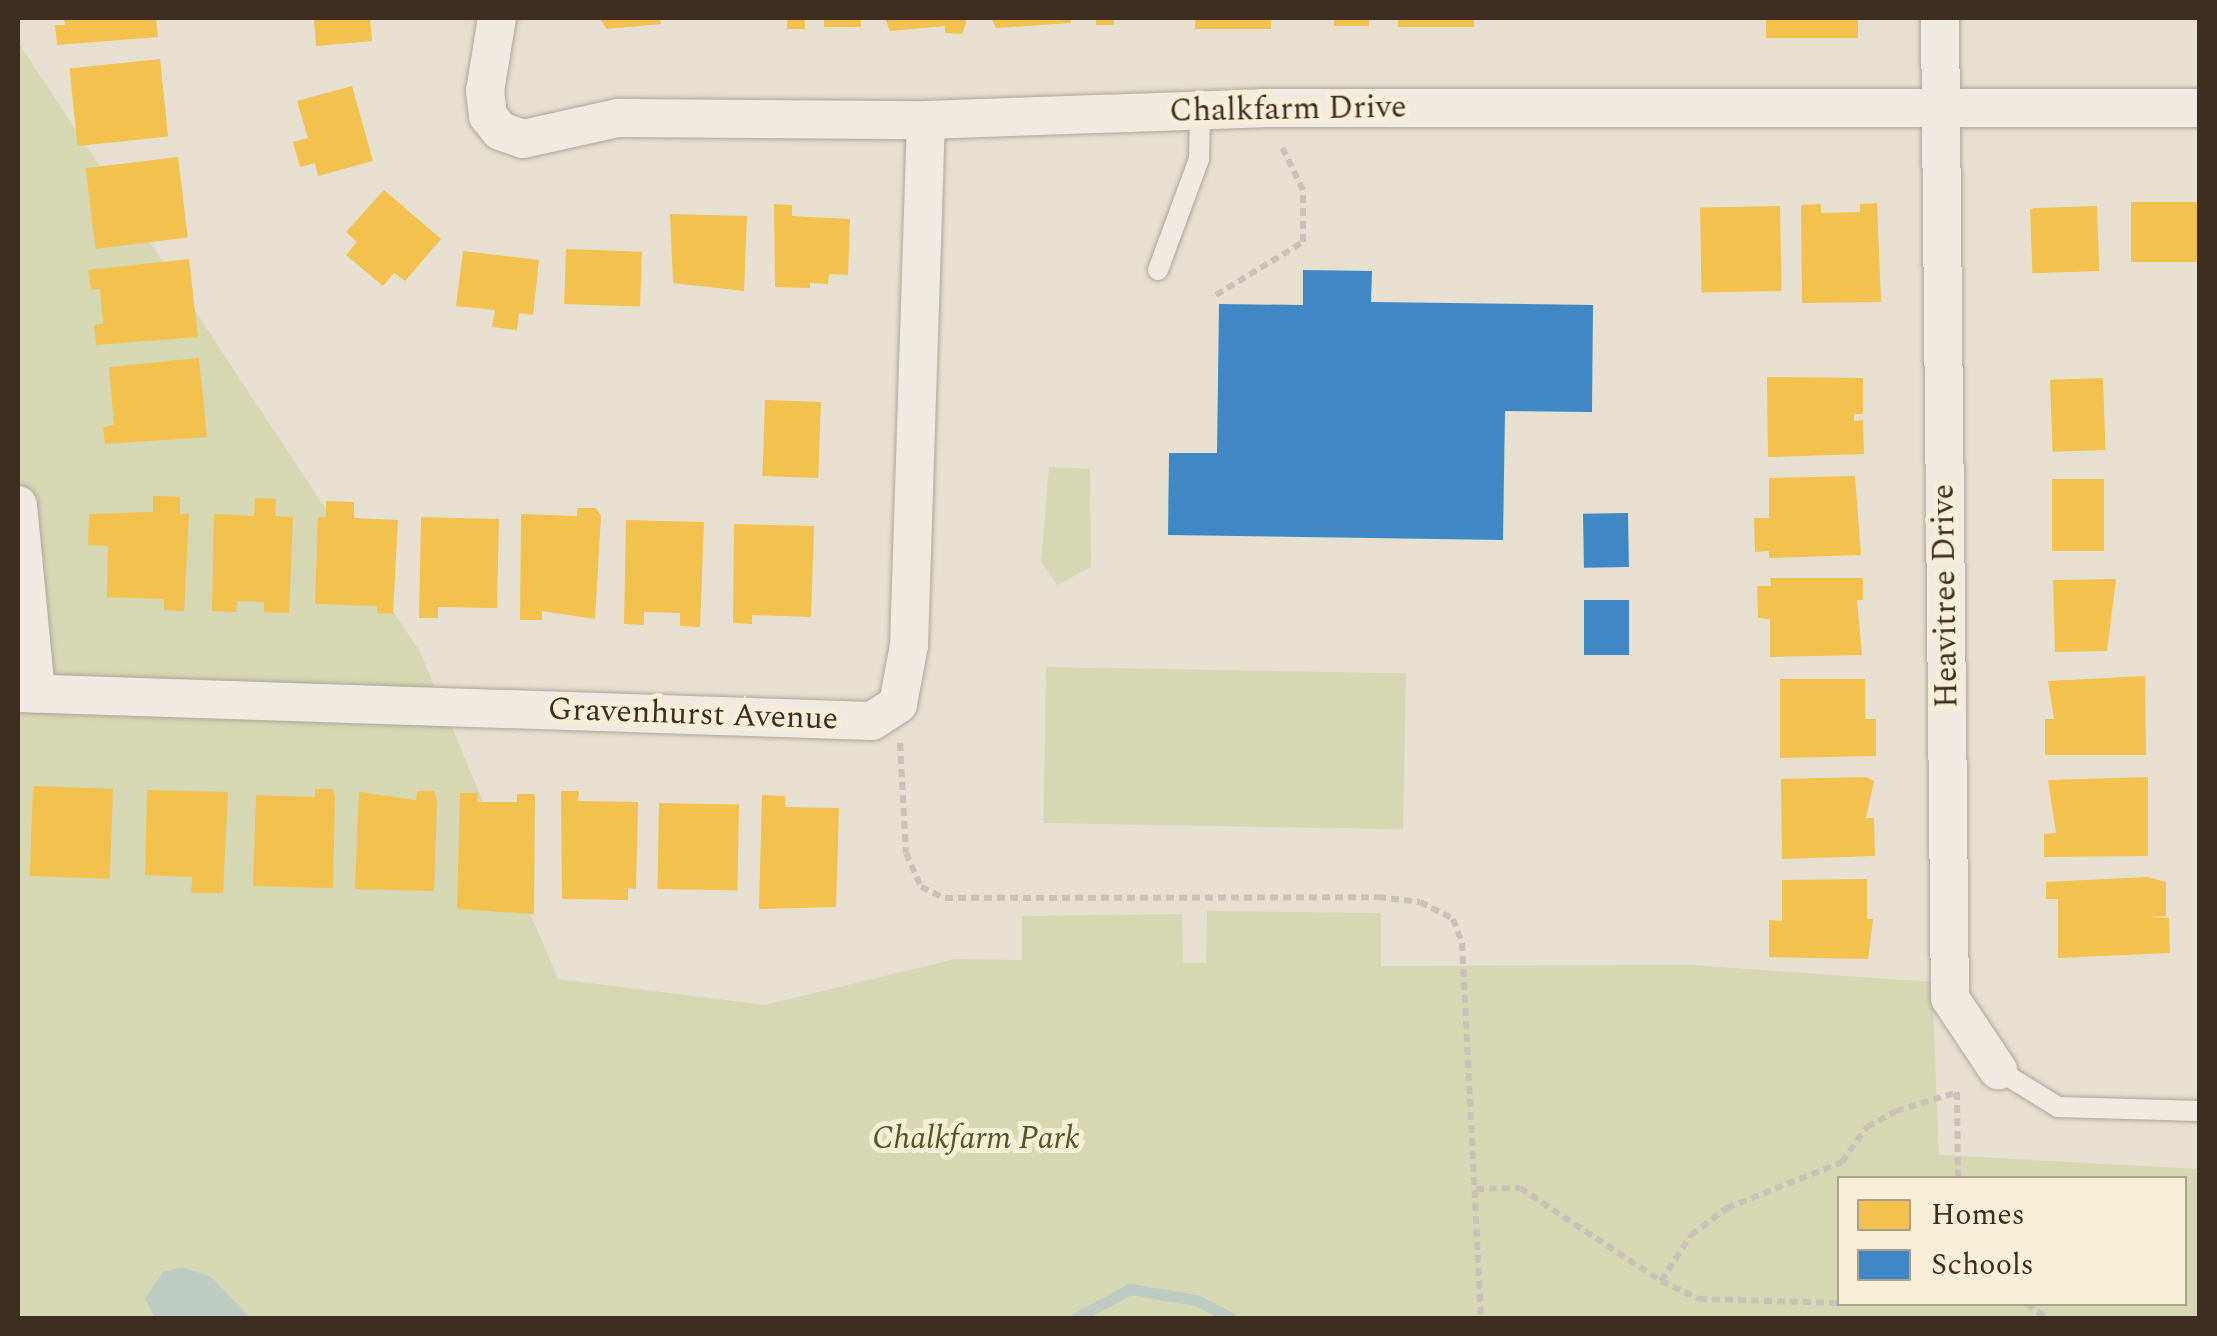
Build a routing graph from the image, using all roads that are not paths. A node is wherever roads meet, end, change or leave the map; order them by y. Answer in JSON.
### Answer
{"nodes":[{"id":1,"x":497,"y":18,"type":"edge"},
{"id":2,"x":1940,"y":18,"type":"edge"},
{"id":3,"x":1940,"y":106,"type":"junction"},
{"id":4,"x":2200,"y":108,"type":"edge"},
{"id":5,"x":1200,"y":110,"type":"junction"},
{"id":6,"x":926,"y":120,"type":"junction"},
{"id":7,"x":1158,"y":270,"type":"dead end"},
{"id":8,"x":18,"y":504,"type":"edge"},
{"id":9,"x":27,"y":693,"type":"edge"},
{"id":10,"x":1998,"y":1070,"type":"joint"},
{"id":11,"x":2200,"y":1111,"type":"edge"}],
"edges":[{"from":1,"to":6,"type":"street","name":"Chalkfarm Drive"},
{"from":2,"to":3,"type":"street","name":"Heavitree Drive"},
{"from":3,"to":4,"type":"street","name":"Chalkfarm Drive"},
{"from":3,"to":5,"type":"street","name":"Chalkfarm Drive"},
{"from":3,"to":10,"type":"street","name":"Heavitree Drive"},
{"from":5,"to":6,"type":"street","name":"Chalkfarm Drive"},
{"from":5,"to":7,"type":"lane"},
{"from":6,"to":9,"type":"street","name":"Gravenhurst Avenue"},
{"from":8,"to":9,"type":"street"},
{"from":10,"to":11,"type":"lane"}]}
